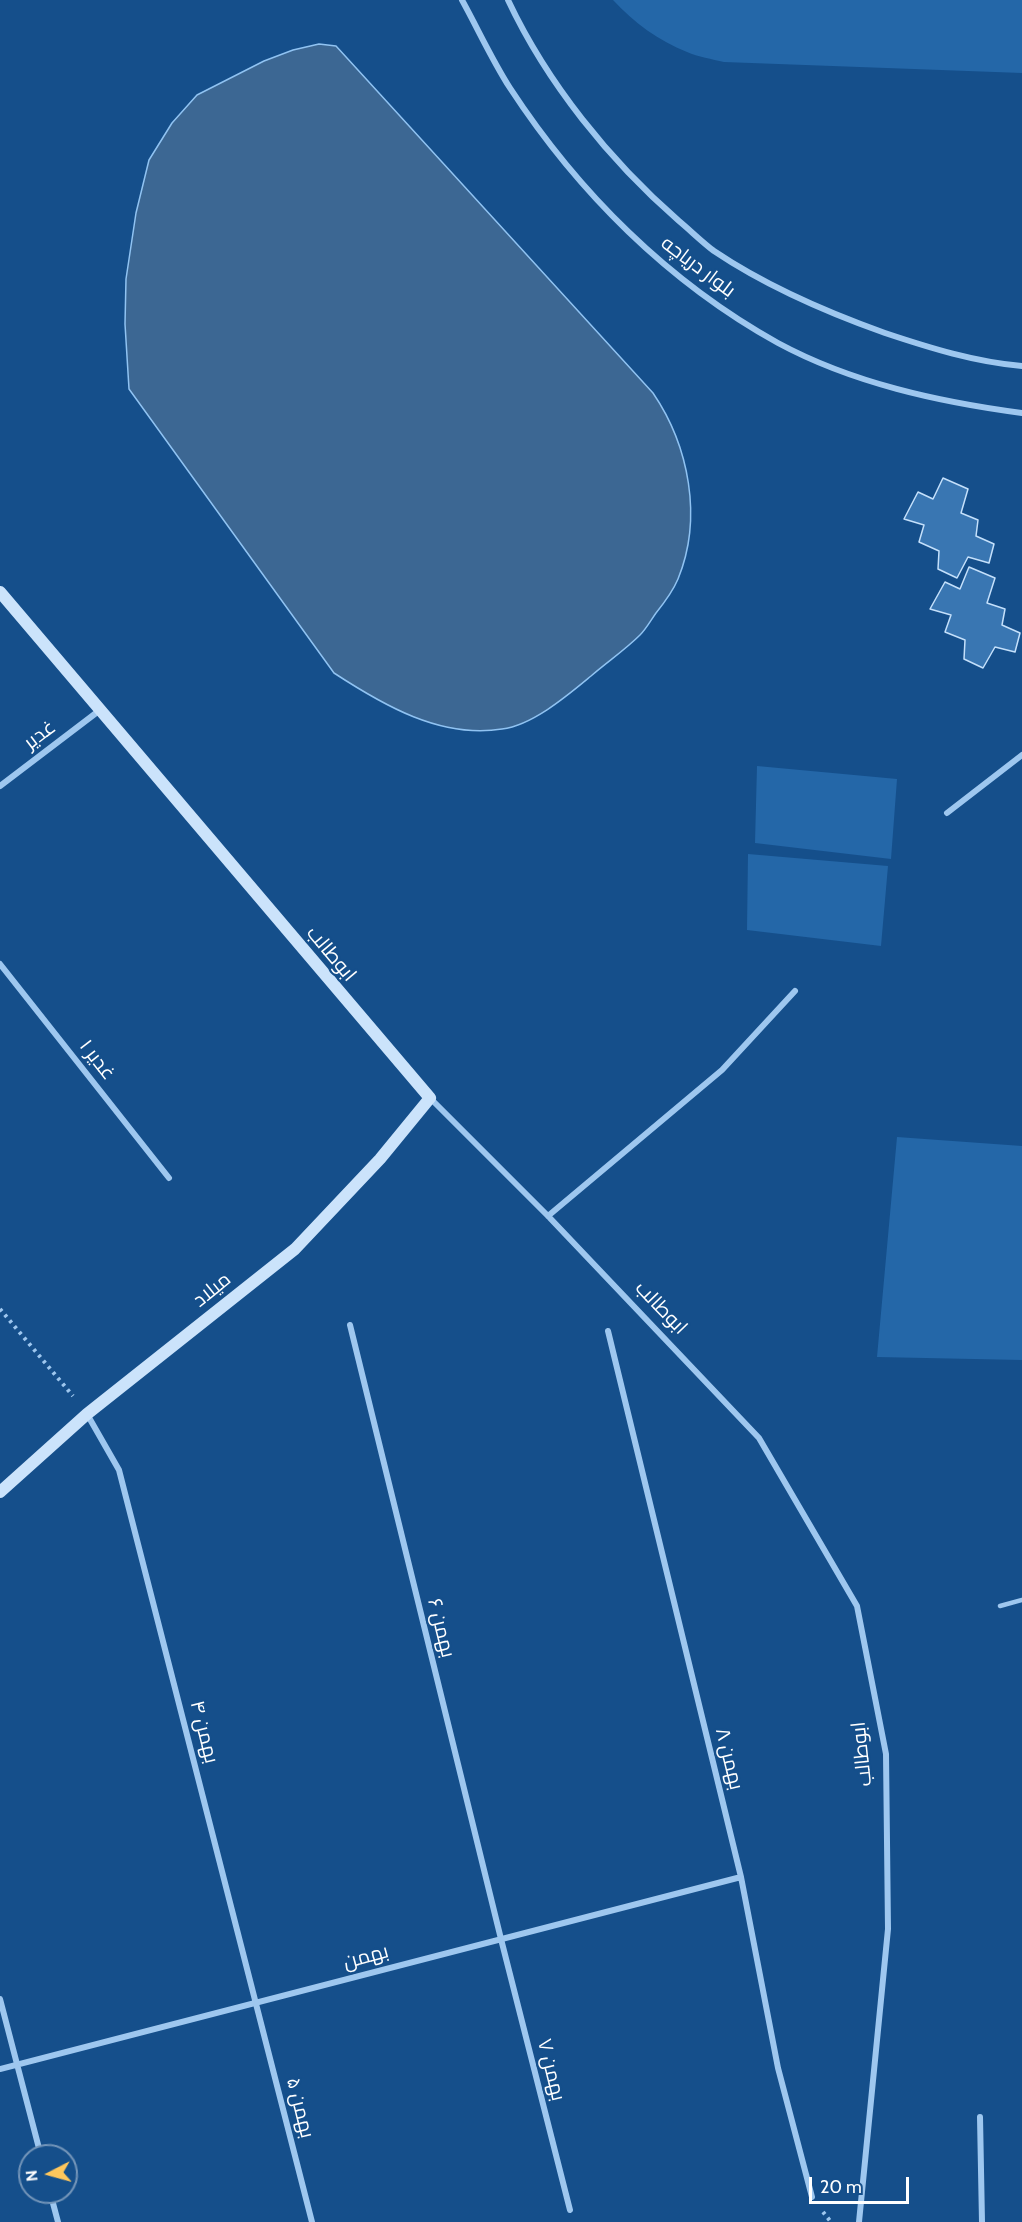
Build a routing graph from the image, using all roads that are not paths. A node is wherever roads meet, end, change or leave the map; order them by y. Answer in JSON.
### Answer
{"nodes":[{"id":1,"x":462,"y":0,"type":"edge"},
{"id":2,"x":508,"y":0,"type":"edge"},
{"id":3,"x":1022,"y":366,"type":"edge"},
{"id":4,"x":1022,"y":413,"type":"edge"},
{"id":5,"x":0,"y":592,"type":"edge"},
{"id":6,"x":100,"y":710,"type":"junction"},
{"id":7,"x":1022,"y":754,"type":"edge"},
{"id":8,"x":0,"y":786,"type":"edge"},
{"id":9,"x":947,"y":813,"type":"dead end"},
{"id":10,"x":0,"y":964,"type":"edge"},
{"id":11,"x":795,"y":991,"type":"dead end"},
{"id":12,"x":429,"y":1098,"type":"junction"},
{"id":13,"x":169,"y":1178,"type":"dead end"},
{"id":14,"x":548,"y":1216,"type":"junction"},
{"id":15,"x":350,"y":1325,"type":"dead end"},
{"id":16,"x":608,"y":1331,"type":"dead end"},
{"id":17,"x":87,"y":1414,"type":"junction"},
{"id":18,"x":0,"y":1492,"type":"edge"},
{"id":19,"x":1022,"y":1600,"type":"edge"},
{"id":20,"x":1000,"y":1606,"type":"dead end"},
{"id":21,"x":741,"y":1877,"type":"junction"},
{"id":22,"x":501,"y":1939,"type":"junction"},
{"id":23,"x":0,"y":1999,"type":"edge"},
{"id":24,"x":256,"y":2002,"type":"junction"},
{"id":25,"x":17,"y":2064,"type":"junction"},
{"id":26,"x":0,"y":2069,"type":"edge"},
{"id":27,"x":980,"y":2117,"type":"dead end"},
{"id":28,"x":38,"y":2144,"type":"edge"},
{"id":29,"x":812,"y":2197,"type":"dead end"},
{"id":30,"x":53,"y":2204,"type":"edge"},
{"id":31,"x":570,"y":2210,"type":"dead end"},
{"id":32,"x":58,"y":2222,"type":"edge"},
{"id":33,"x":312,"y":2222,"type":"edge"},
{"id":34,"x":859,"y":2222,"type":"edge"},
{"id":35,"x":982,"y":2222,"type":"edge"}],
"edges":[{"from":1,"to":4,"type":"street","name":"بلوار دریاچه"},
{"from":2,"to":3,"type":"street","name":"بلوار دریاچه"},
{"from":5,"to":6,"type":"street","name":"ابوطالب"},
{"from":6,"to":8,"type":"street","name":"غدیر"},
{"from":6,"to":12,"type":"street","name":"ابوطالب"},
{"from":7,"to":9,"type":"street"},
{"from":10,"to":13,"type":"street","name":"غدیر ۱"},
{"from":11,"to":14,"type":"street"},
{"from":12,"to":14,"type":"street","name":"ابوطالب"},
{"from":12,"to":17,"type":"street","name":"میلاد"},
{"from":14,"to":34,"type":"street","name":"ابوطالب"},
{"from":15,"to":22,"type":"street","name":"بهمن ۶"},
{"from":16,"to":21,"type":"street","name":"بهمن ۸"},
{"from":17,"to":18,"type":"street","name":"میلاد"},
{"from":17,"to":24,"type":"street","name":"بهمن ۴"},
{"from":19,"to":20,"type":"lane"},
{"from":21,"to":22,"type":"street","name":"بهمن"},
{"from":21,"to":29,"type":"street","name":"بهمن ۸"},
{"from":22,"to":24,"type":"street","name":"بهمن"},
{"from":22,"to":31,"type":"street","name":"بهمن ۷"},
{"from":23,"to":25,"type":"street"},
{"from":24,"to":25,"type":"street","name":"بهمن"},
{"from":24,"to":33,"type":"street","name":"بهمن ۵"},
{"from":25,"to":26,"type":"street","name":"بهمن"},
{"from":25,"to":28,"type":"street"},
{"from":27,"to":35,"type":"street"},
{"from":30,"to":32,"type":"street"}]}
